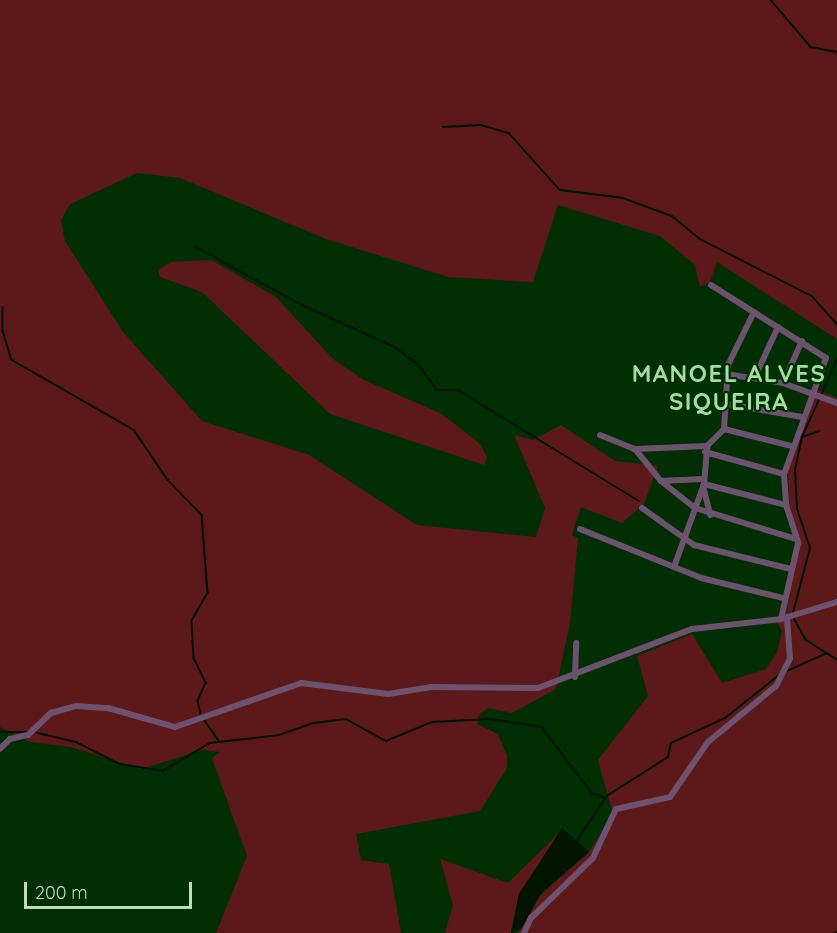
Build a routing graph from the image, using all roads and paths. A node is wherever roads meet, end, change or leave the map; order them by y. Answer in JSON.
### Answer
{"nodes":[{"id":1,"x":711,"y":285,"type":"dead end"},
{"id":2,"x":753,"y":312,"type":"junction"},
{"id":3,"x":778,"y":327,"type":"junction"},
{"id":4,"x":802,"y":341,"type":"junction"},
{"id":5,"x":726,"y":374,"type":"junction"},
{"id":6,"x":755,"y":377,"type":"junction"},
{"id":7,"x":783,"y":382,"type":"junction"},
{"id":8,"x":818,"y":395,"type":"junction"},
{"id":9,"x":837,"y":403,"type":"edge"},
{"id":10,"x":727,"y":404,"type":"junction"},
{"id":11,"x":802,"y":417,"type":"junction"},
{"id":12,"x":724,"y":429,"type":"junction"},
{"id":13,"x":600,"y":435,"type":"dead end"},
{"id":14,"x":791,"y":446,"type":"junction"},
{"id":15,"x":635,"y":449,"type":"junction"},
{"id":16,"x":706,"y":449,"type":"junction"},
{"id":17,"x":784,"y":474,"type":"junction"},
{"id":18,"x":662,"y":481,"type":"junction"},
{"id":19,"x":703,"y":483,"type":"junction"},
{"id":20,"x":786,"y":505,"type":"junction"},
{"id":21,"x":642,"y":508,"type":"dead end"},
{"id":22,"x":695,"y":508,"type":"junction"},
{"id":23,"x":710,"y":515,"type":"junction"},
{"id":24,"x":580,"y":529,"type":"dead end"},
{"id":25,"x":684,"y":539,"type":"junction"},
{"id":26,"x":796,"y":539,"type":"junction"},
{"id":27,"x":674,"y":567,"type":"junction"},
{"id":28,"x":791,"y":569,"type":"junction"},
{"id":29,"x":783,"y":598,"type":"junction"},
{"id":30,"x":837,"y":602,"type":"edge"},
{"id":31,"x":789,"y":618,"type":"junction"},
{"id":32,"x":576,"y":644,"type":"dead end"},
{"id":33,"x":575,"y":677,"type":"junction"},
{"id":34,"x":0,"y":749,"type":"edge"},
{"id":35,"x":524,"y":933,"type":"edge"}],
"edges":[{"from":1,"to":2,"type":"street"},
{"from":2,"to":3,"type":"street"},
{"from":2,"to":5,"type":"street"},
{"from":3,"to":4,"type":"street"},
{"from":3,"to":6,"type":"street"},
{"from":4,"to":7,"type":"street"},
{"from":4,"to":8,"type":"street"},
{"from":5,"to":6,"type":"street"},
{"from":5,"to":10,"type":"street"},
{"from":6,"to":7,"type":"street"},
{"from":7,"to":8,"type":"street"},
{"from":8,"to":9,"type":"street"},
{"from":8,"to":11,"type":"street"},
{"from":10,"to":11,"type":"street"},
{"from":10,"to":12,"type":"street"},
{"from":11,"to":14,"type":"street"},
{"from":12,"to":14,"type":"street"},
{"from":12,"to":16,"type":"street"},
{"from":13,"to":15,"type":"street"},
{"from":14,"to":17,"type":"street"},
{"from":15,"to":16,"type":"street"},
{"from":15,"to":18,"type":"street"},
{"from":16,"to":17,"type":"street"},
{"from":16,"to":19,"type":"street"},
{"from":17,"to":20,"type":"street"},
{"from":18,"to":19,"type":"street"},
{"from":18,"to":22,"type":"street"},
{"from":19,"to":20,"type":"street"},
{"from":19,"to":22,"type":"street"},
{"from":19,"to":23,"type":"street"},
{"from":20,"to":26,"type":"street"},
{"from":21,"to":25,"type":"street"},
{"from":22,"to":23,"type":"street"},
{"from":22,"to":25,"type":"street"},
{"from":23,"to":26,"type":"street"},
{"from":24,"to":27,"type":"street"},
{"from":25,"to":27,"type":"street"},
{"from":25,"to":28,"type":"street"},
{"from":26,"to":28,"type":"street"},
{"from":27,"to":29,"type":"street"},
{"from":28,"to":29,"type":"street"},
{"from":29,"to":31,"type":"street"},
{"from":30,"to":31,"type":"street"},
{"from":31,"to":33,"type":"street"},
{"from":31,"to":35,"type":"street"},
{"from":32,"to":33,"type":"street"},
{"from":33,"to":34,"type":"street"}]}
